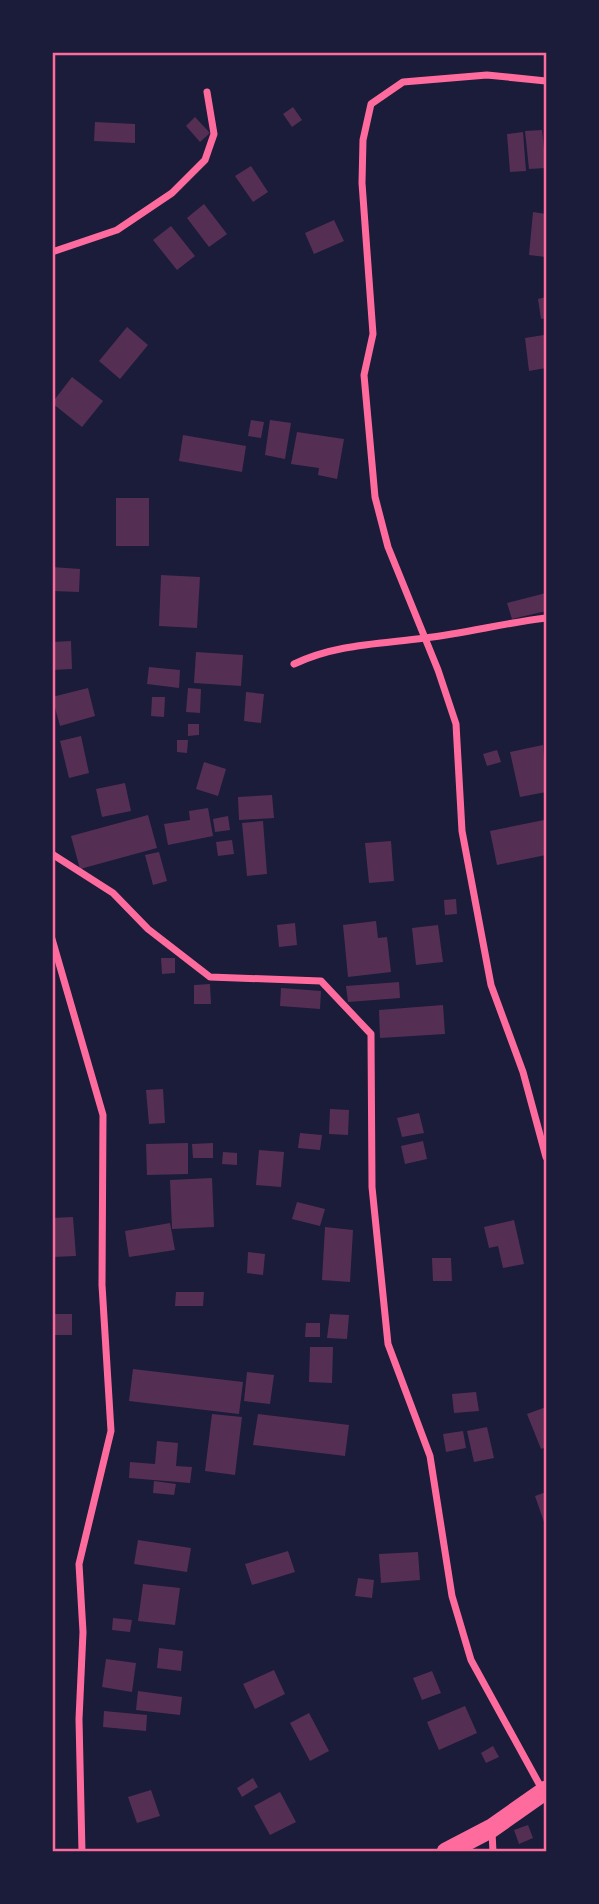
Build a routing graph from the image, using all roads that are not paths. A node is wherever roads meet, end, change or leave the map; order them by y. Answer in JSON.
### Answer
{"nodes":[{"id":1,"x":547,"y":81,"type":"edge"},
{"id":2,"x":207,"y":92,"type":"dead end"},
{"id":3,"x":52,"y":252,"type":"edge"},
{"id":4,"x":547,"y":618,"type":"edge"},
{"id":5,"x":425,"y":638,"type":"junction"},
{"id":6,"x":294,"y":664,"type":"dead end"},
{"id":7,"x":52,"y":854,"type":"edge"},
{"id":8,"x":52,"y":939,"type":"edge"},
{"id":9,"x":547,"y":1157,"type":"edge"},
{"id":10,"x":545,"y":1791,"type":"edge"},
{"id":11,"x":492,"y":1828,"type":"junction"},
{"id":12,"x":82,"y":1852,"type":"edge"},
{"id":13,"x":446,"y":1852,"type":"edge"},
{"id":14,"x":493,"y":1852,"type":"edge"}],
"edges":[{"from":1,"to":5,"type":"street"},
{"from":2,"to":3,"type":"street"},
{"from":4,"to":5,"type":"street"},
{"from":5,"to":6,"type":"street"},
{"from":5,"to":9,"type":"street"},
{"from":7,"to":10,"type":"street"},
{"from":8,"to":12,"type":"street"},
{"from":10,"to":11,"type":"highway"},
{"from":11,"to":13,"type":"highway"},
{"from":11,"to":14,"type":"street"}]}
